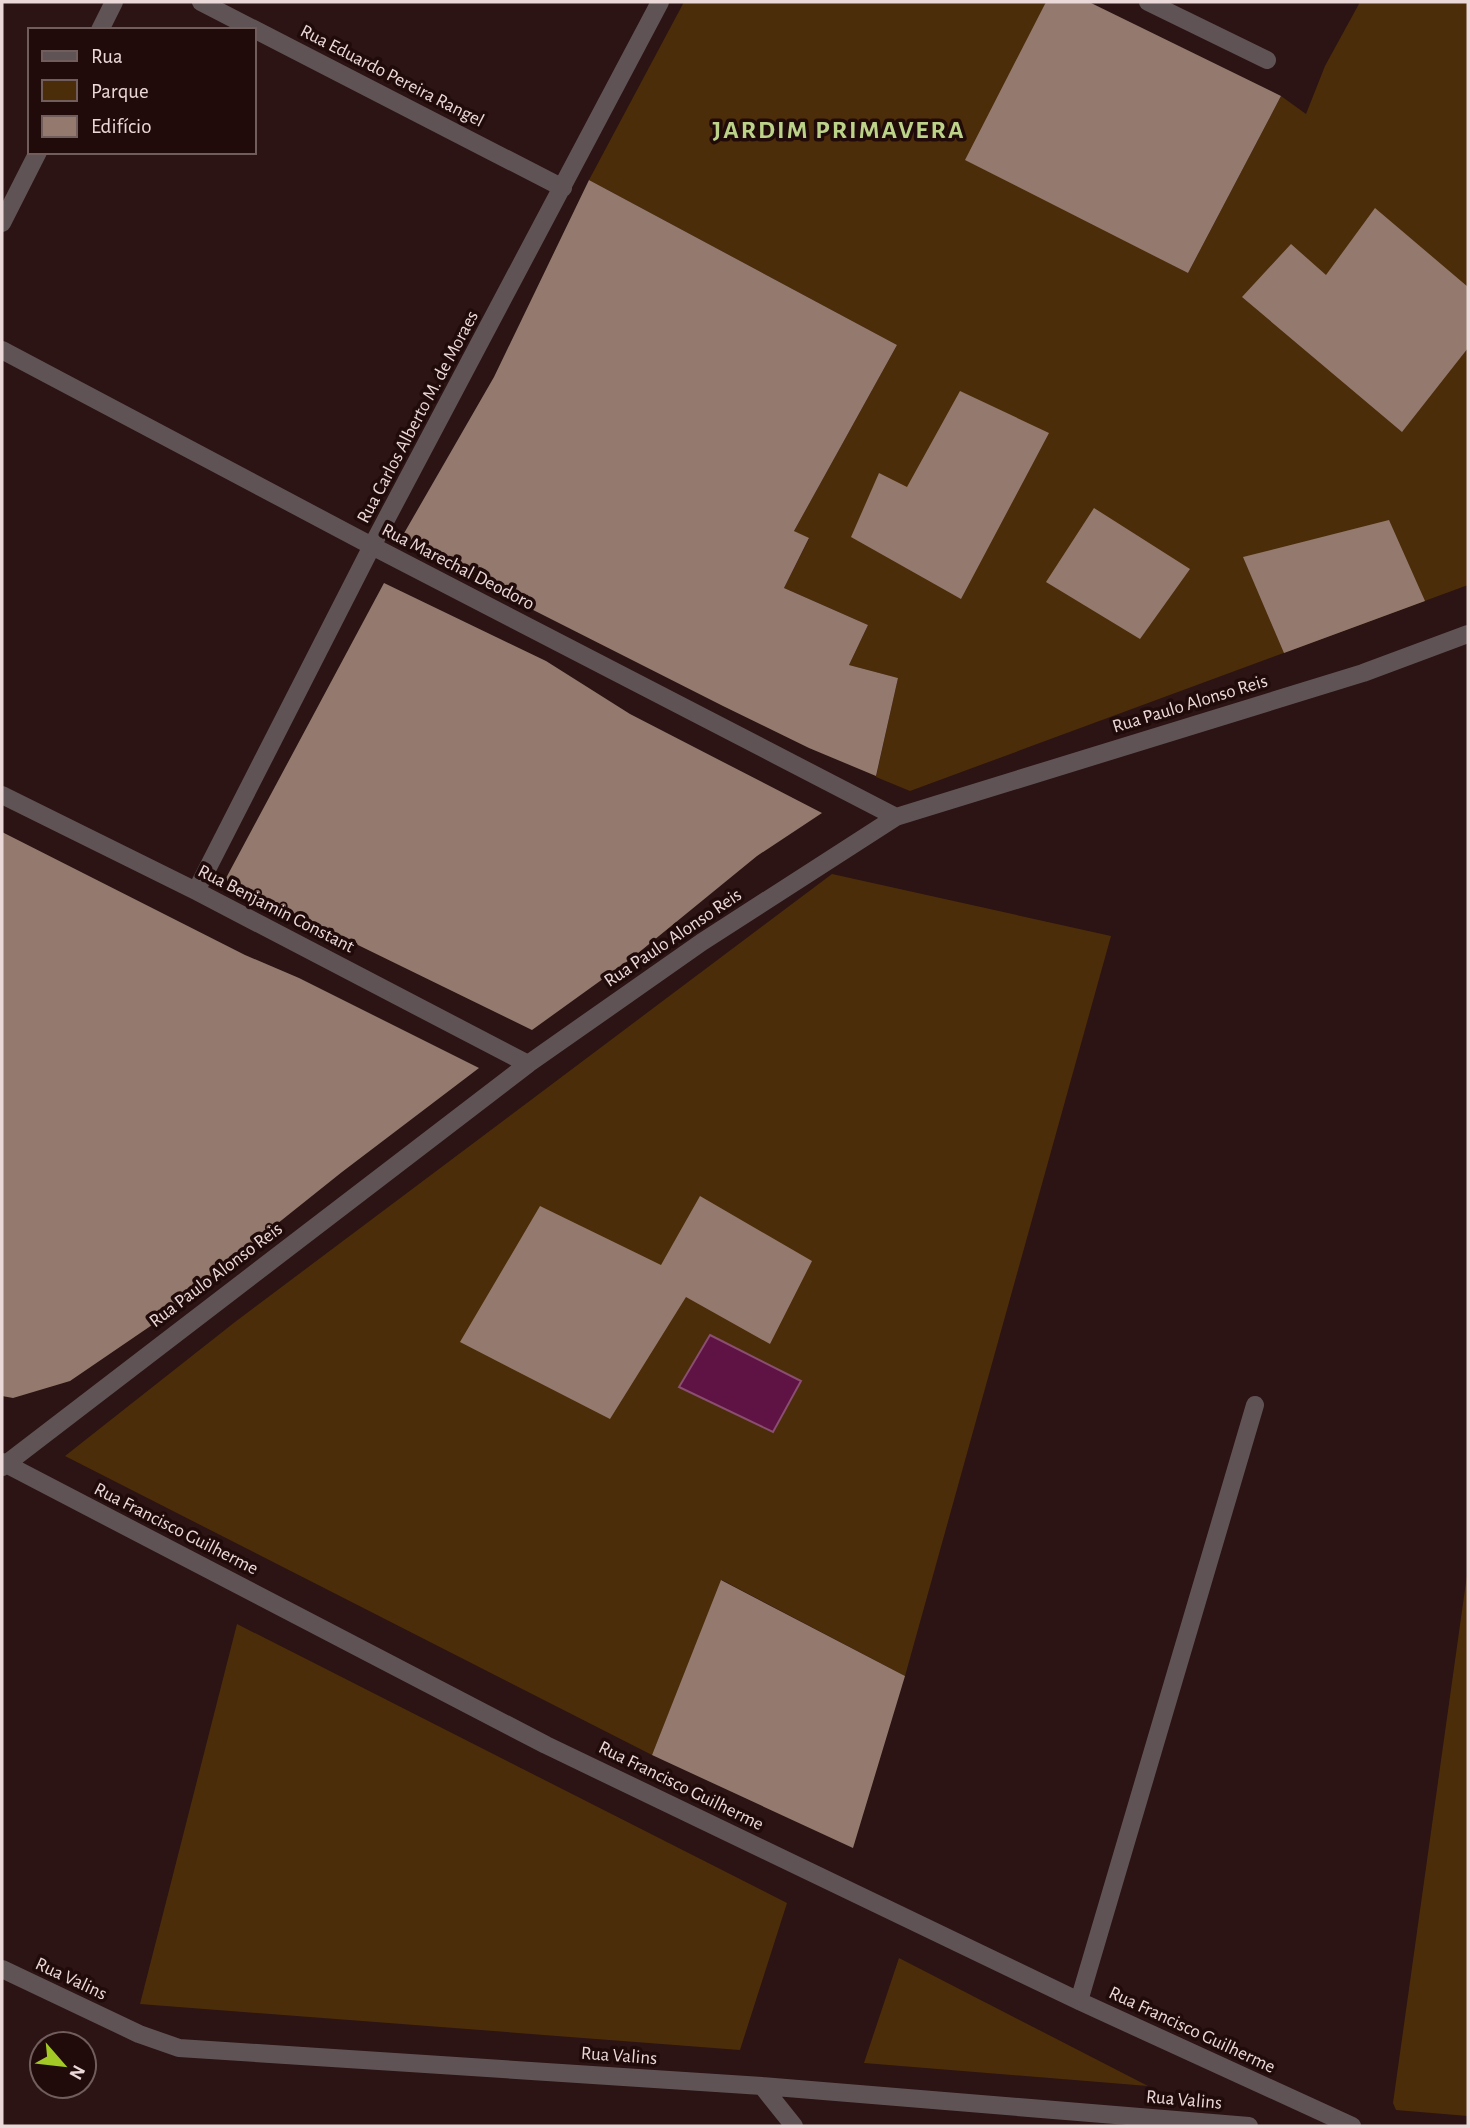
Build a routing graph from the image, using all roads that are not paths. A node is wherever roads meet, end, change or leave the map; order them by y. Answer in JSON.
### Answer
{"nodes":[{"id":1,"x":114,"y":2,"type":"edge"},
{"id":2,"x":201,"y":2,"type":"edge"},
{"id":3,"x":660,"y":2,"type":"edge"},
{"id":4,"x":1148,"y":2,"type":"edge"},
{"id":5,"x":101,"y":28,"type":"edge"},
{"id":6,"x":252,"y":28,"type":"edge"},
{"id":7,"x":256,"y":30,"type":"edge"},
{"id":8,"x":1267,"y":60,"type":"dead end"},
{"id":9,"x":37,"y":154,"type":"edge"},
{"id":10,"x":563,"y":188,"type":"junction"},
{"id":11,"x":2,"y":223,"type":"edge"},
{"id":12,"x":2,"y":350,"type":"edge"},
{"id":13,"x":372,"y":546,"type":"junction"},
{"id":14,"x":1468,"y":634,"type":"edge"},
{"id":15,"x":2,"y":795,"type":"edge"},
{"id":16,"x":896,"y":817,"type":"junction"},
{"id":17,"x":196,"y":891,"type":"junction"},
{"id":18,"x":528,"y":1064,"type":"junction"},
{"id":19,"x":1255,"y":1405,"type":"dead end"},
{"id":20,"x":2,"y":1464,"type":"edge"},
{"id":21,"x":2,"y":1969,"type":"edge"},
{"id":22,"x":1079,"y":2001,"type":"junction"},
{"id":23,"x":762,"y":2086,"type":"junction"},
{"id":24,"x":794,"y":2126,"type":"edge"},
{"id":25,"x":1249,"y":2126,"type":"edge"},
{"id":26,"x":1352,"y":2126,"type":"edge"}],
"edges":[{"from":1,"to":5,"type":"street"},
{"from":2,"to":6,"type":"street","name":"Rua Eduardo Pereira Rangel"},
{"from":3,"to":10,"type":"street","name":"Rua Carlos Alberto M. de Moraes"},
{"from":4,"to":8,"type":"street"},
{"from":7,"to":10,"type":"street","name":"Rua Eduardo Pereira Rangel"},
{"from":9,"to":11,"type":"street"},
{"from":10,"to":13,"type":"street","name":"Rua Carlos Alberto M. de Moraes"},
{"from":12,"to":13,"type":"street","name":"Rua Marechal Deodoro"},
{"from":13,"to":16,"type":"street","name":"Rua Marechal Deodoro"},
{"from":13,"to":17,"type":"street","name":"Rua Carlos Alberto M. de Moraes"},
{"from":14,"to":16,"type":"street","name":"Rua Paulo Alonso Reis"},
{"from":15,"to":17,"type":"street","name":"Rua Benjamin Constant"},
{"from":16,"to":18,"type":"street","name":"Rua Paulo Alonso Reis"},
{"from":17,"to":18,"type":"street","name":"Rua Benjamin Constant"},
{"from":18,"to":20,"type":"street","name":"Rua Paulo Alonso Reis"},
{"from":19,"to":22,"type":"street"},
{"from":20,"to":22,"type":"street","name":"Rua Francisco Guilherme"},
{"from":21,"to":23,"type":"street","name":"Rua Valins"},
{"from":22,"to":26,"type":"street","name":"Rua Francisco Guilherme"},
{"from":23,"to":24,"type":"street"},
{"from":23,"to":25,"type":"street","name":"Rua Valins"}]}
